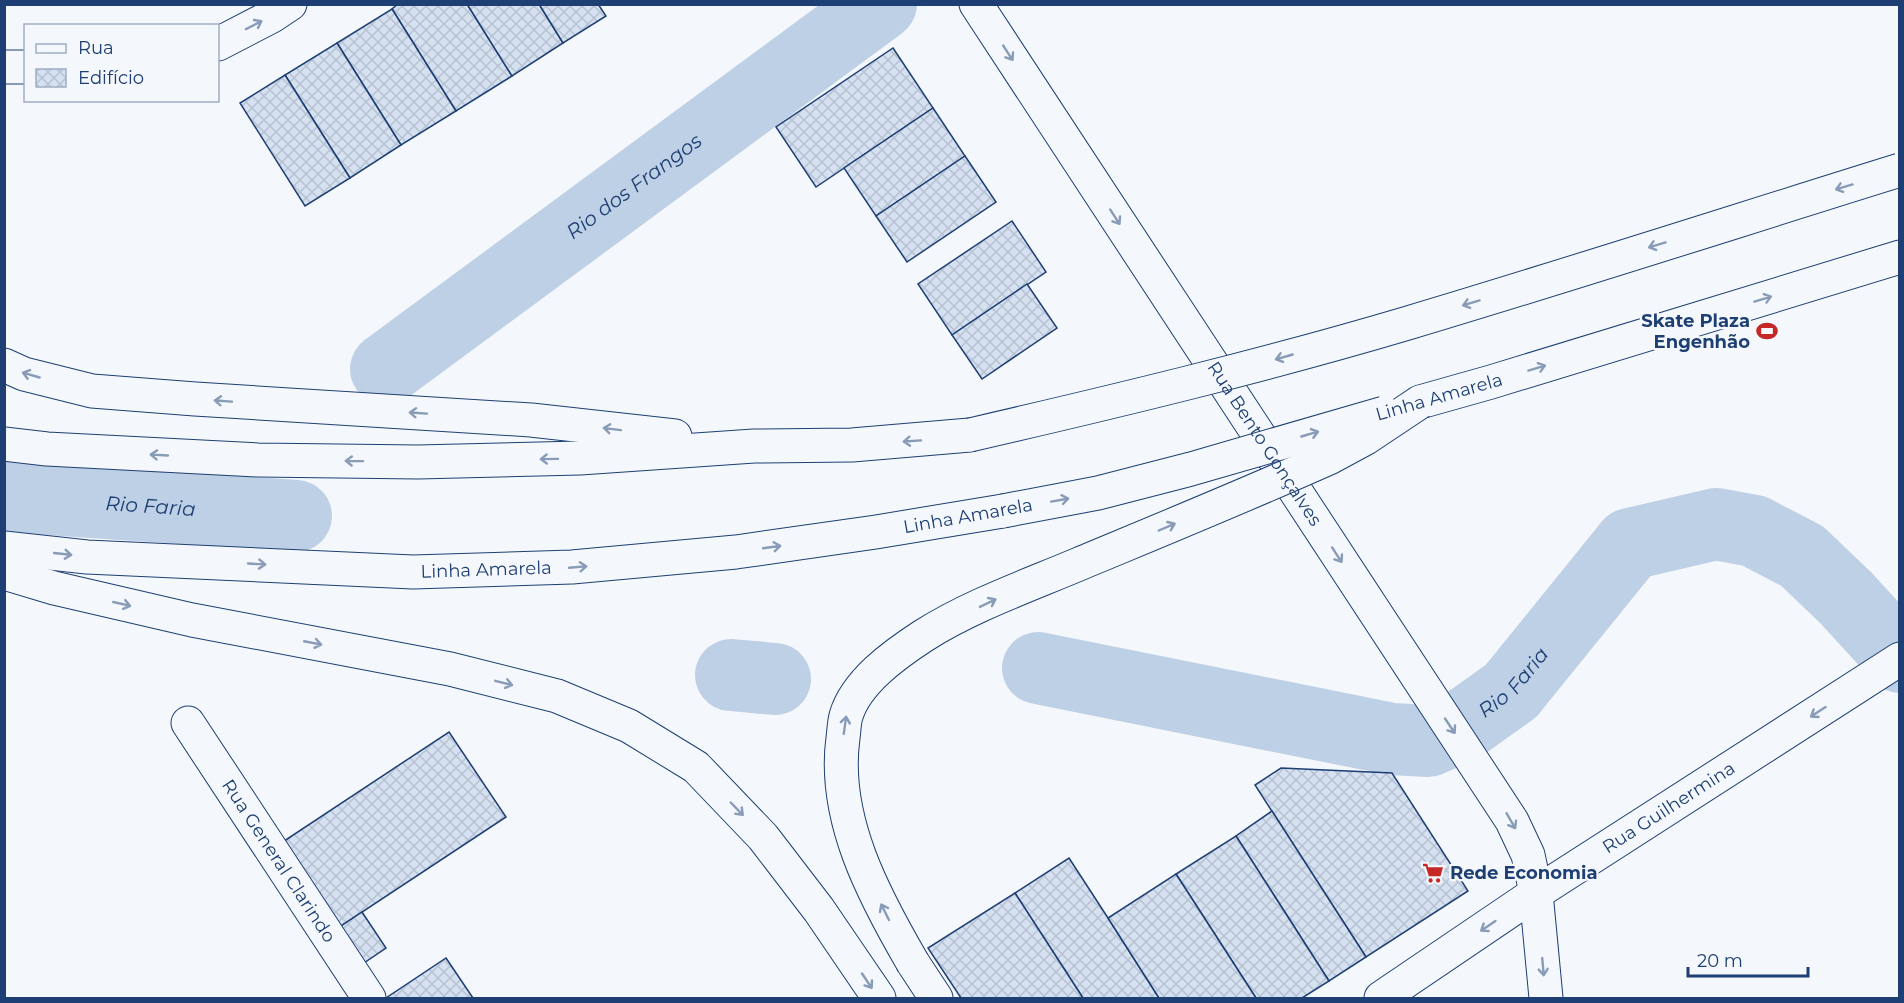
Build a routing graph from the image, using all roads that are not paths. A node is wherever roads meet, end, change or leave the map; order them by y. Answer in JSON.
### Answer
{"nodes":[{"id":1,"x":290,"y":4,"type":"edge"},
{"id":2,"x":976,"y":4,"type":"edge"},
{"id":3,"x":219,"y":43,"type":"edge"},
{"id":4,"x":4,"y":67,"type":"edge"},
{"id":5,"x":24,"y":67,"type":"edge"},
{"id":6,"x":1899,"y":170,"type":"edge"},
{"id":7,"x":1899,"y":257,"type":"edge"},
{"id":8,"x":4,"y":365,"type":"edge"},
{"id":9,"x":1420,"y":402,"type":"junction"},
{"id":10,"x":4,"y":444,"type":"edge"},
{"id":11,"x":754,"y":446,"type":"junction"},
{"id":12,"x":4,"y":548,"type":"edge"},
{"id":13,"x":4,"y":573,"type":"edge"},
{"id":14,"x":1899,"y":659,"type":"edge"},
{"id":15,"x":188,"y":723,"type":"dead end"},
{"id":16,"x":1536,"y":893,"type":"junction"},
{"id":17,"x":369,"y":999,"type":"edge"},
{"id":18,"x":879,"y":999,"type":"edge"},
{"id":19,"x":936,"y":999,"type":"edge"},
{"id":20,"x":1381,"y":999,"type":"edge"},
{"id":21,"x":1546,"y":999,"type":"edge"}],
"edges":[{"from":3,"to":1,"type":"main road","one_way":true},
{"from":2,"to":16,"type":"main road","name":"Rua Bento Gonçalves","one_way":true},
{"from":4,"to":5,"type":"main road"},
{"from":6,"to":11,"type":"main road","one_way":true,"bridge":true},
{"from":9,"to":7,"type":"main road","name":"Linha Amarela","one_way":true},
{"from":11,"to":8,"type":"main road","one_way":true},
{"from":12,"to":9,"type":"main road","name":"Linha Amarela","one_way":true,"bridge":true},
{"from":19,"to":9,"type":"main road","one_way":true,"bridge":true},
{"from":11,"to":10,"type":"main road","one_way":true},
{"from":13,"to":18,"type":"main road","one_way":true},
{"from":14,"to":16,"type":"main road","name":"Rua Guilhermina","one_way":true},
{"from":15,"to":17,"type":"main road","name":"Rua General Clarindo"},
{"from":16,"to":20,"type":"main road","name":"Rua Guilhermina","one_way":true},
{"from":16,"to":21,"type":"main road","name":"Rua Bento Gonçalves","one_way":true}]}
